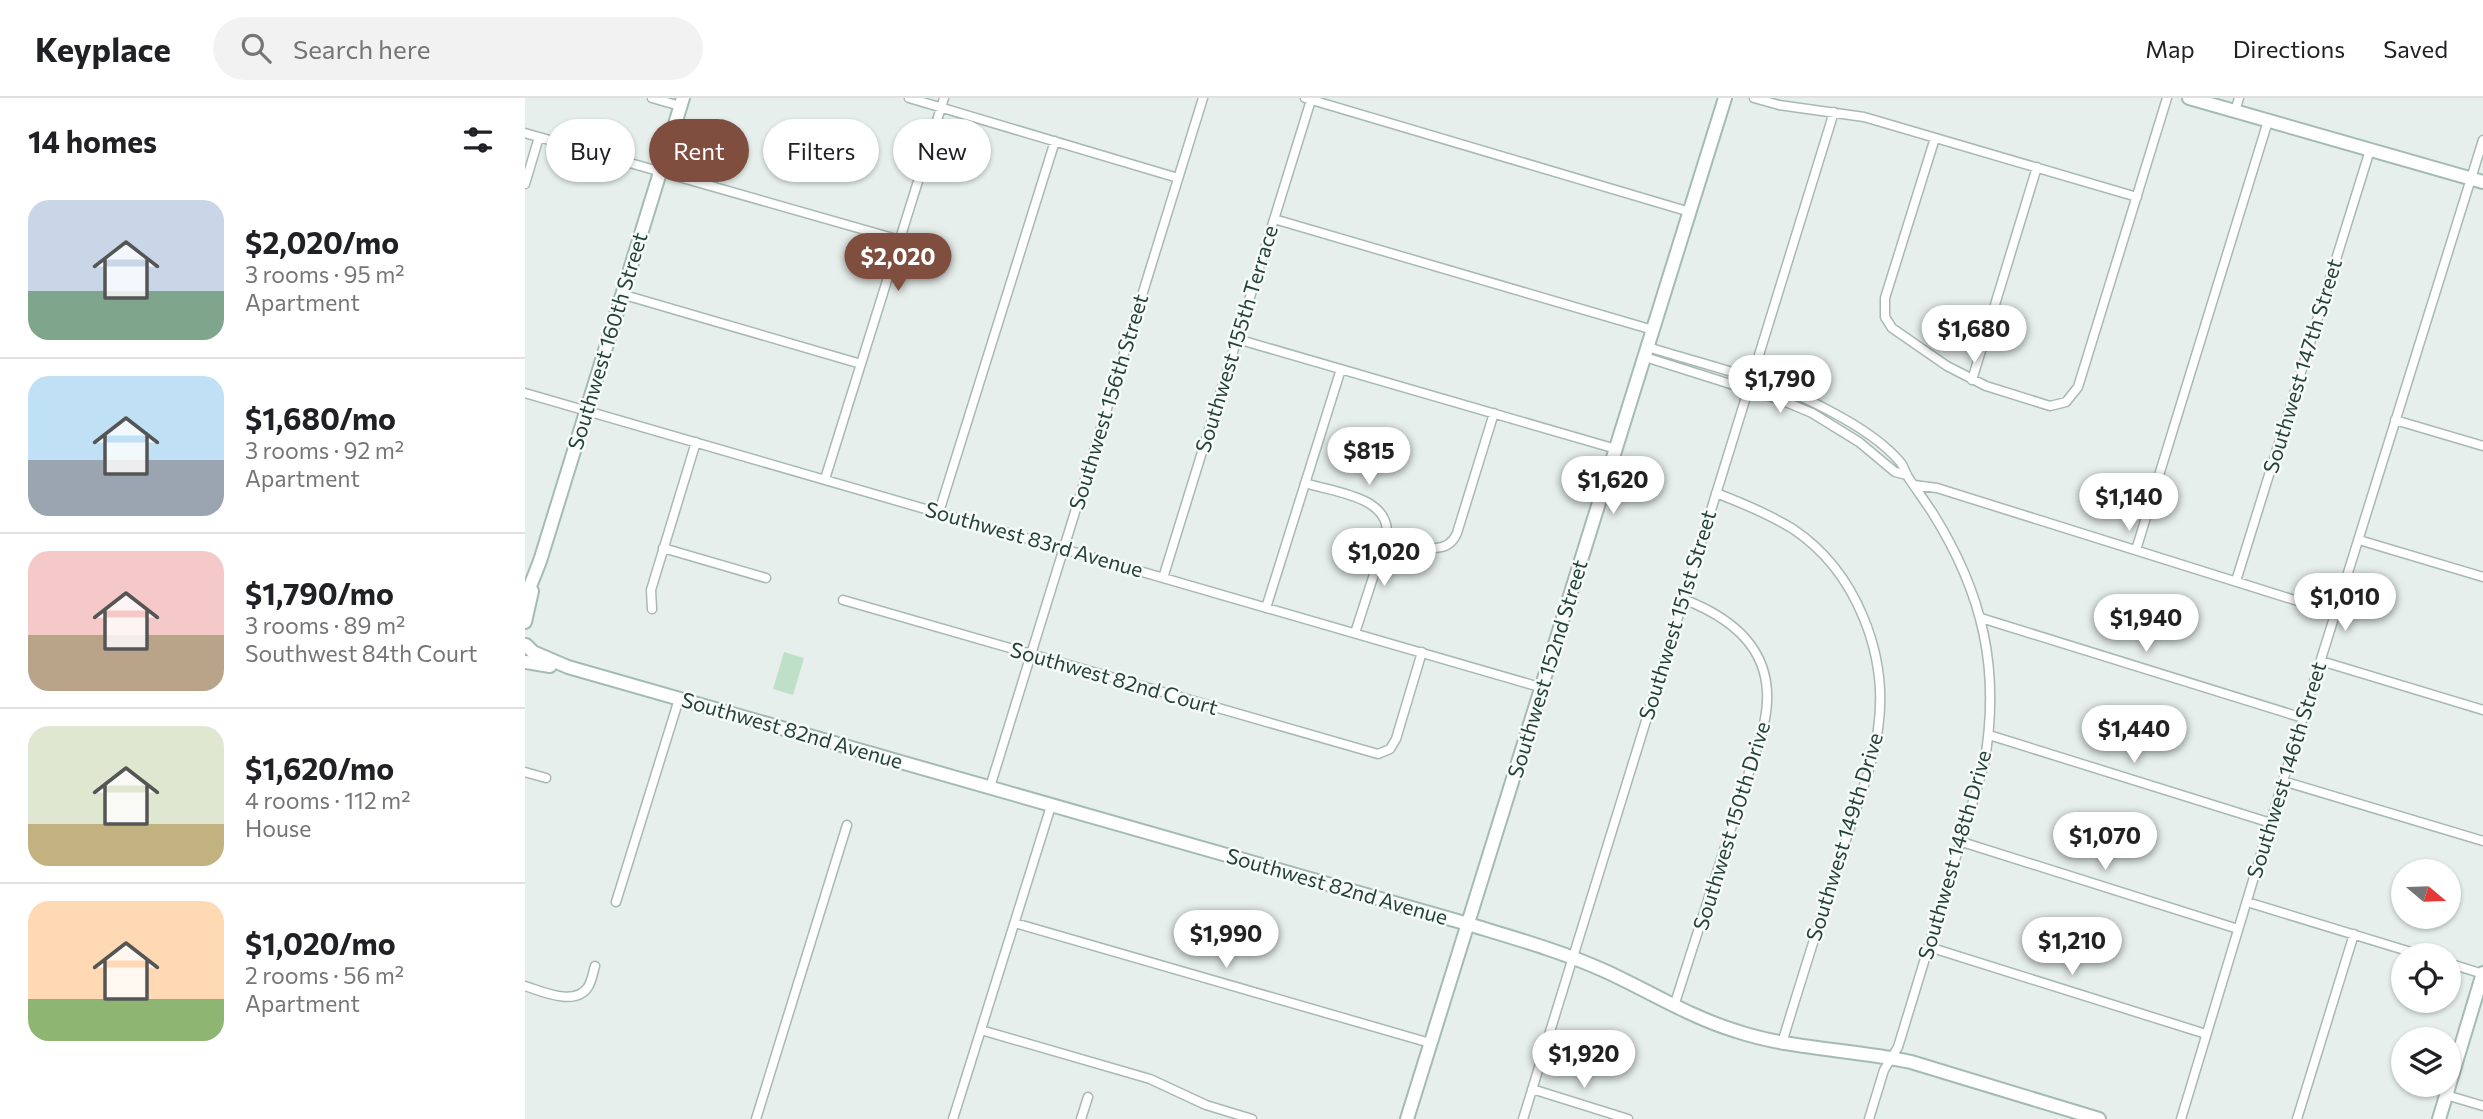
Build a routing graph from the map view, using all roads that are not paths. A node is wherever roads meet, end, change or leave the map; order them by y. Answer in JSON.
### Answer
{"nodes":[{"id":1,"x":652,"y":98,"type":"edge"},
{"id":2,"x":909,"y":98,"type":"edge"},
{"id":3,"x":1203,"y":98,"type":"edge"},
{"id":4,"x":1725,"y":98,"type":"edge"},
{"id":5,"x":1754,"y":98,"type":"edge"},
{"id":6,"x":2167,"y":98,"type":"edge"},
{"id":7,"x":2189,"y":98,"type":"edge"},
{"id":8,"x":2239,"y":98,"type":"edge"},
{"id":9,"x":1308,"y":99,"type":"edge"},
{"id":10,"x":682,"y":102,"type":"edge"},
{"id":11,"x":942,"y":103,"type":"edge"},
{"id":12,"x":2235,"y":111,"type":"junction"},
{"id":13,"x":1834,"y":112,"type":"junction"},
{"id":14,"x":677,"y":119,"type":"edge"},
{"id":15,"x":2268,"y":121,"type":"junction"},
{"id":16,"x":525,"y":133,"type":"edge"},
{"id":17,"x":540,"y":137,"type":"junction"},
{"id":18,"x":1935,"y":138,"type":"junction"},
{"id":19,"x":2483,"y":140,"type":"edge"},
{"id":20,"x":1055,"y":141,"type":"junction"},
{"id":21,"x":2369,"y":150,"type":"junction"},
{"id":22,"x":2037,"y":167,"type":"junction"},
{"id":23,"x":649,"y":168,"type":"edge"},
{"id":24,"x":1178,"y":178,"type":"junction"},
{"id":25,"x":2477,"y":181,"type":"edge"},
{"id":26,"x":657,"y":182,"type":"edge"},
{"id":27,"x":698,"y":182,"type":"edge"},
{"id":28,"x":525,"y":184,"type":"edge"},
{"id":29,"x":2137,"y":197,"type":"junction"},
{"id":30,"x":1690,"y":212,"type":"junction"},
{"id":31,"x":1275,"y":219,"type":"junction"},
{"id":32,"x":899,"y":240,"type":"junction"},
{"id":33,"x":621,"y":294,"type":"junction"},
{"id":34,"x":1653,"y":330,"type":"junction"},
{"id":35,"x":1237,"y":339,"type":"junction"},
{"id":36,"x":1647,"y":352,"type":"junction"},
{"id":37,"x":861,"y":364,"type":"junction"},
{"id":38,"x":1341,"y":369,"type":"junction"},
{"id":39,"x":1751,"y":379,"type":"junction"},
{"id":40,"x":1972,"y":380,"type":"junction"},
{"id":41,"x":1748,"y":390,"type":"junction"},
{"id":42,"x":525,"y":393,"type":"edge"},
{"id":43,"x":586,"y":411,"type":"junction"},
{"id":44,"x":1495,"y":414,"type":"junction"},
{"id":45,"x":2396,"y":420,"type":"junction"},
{"id":46,"x":696,"y":442,"type":"junction"},
{"id":47,"x":2483,"y":446,"type":"edge"},
{"id":48,"x":1616,"y":449,"type":"junction"},
{"id":49,"x":1907,"y":475,"type":"junction"},
{"id":50,"x":825,"y":479,"type":"junction"},
{"id":51,"x":1305,"y":483,"type":"junction"},
{"id":52,"x":1914,"y":485,"type":"junction"},
{"id":53,"x":1716,"y":493,"type":"junction"},
{"id":54,"x":939,"y":512,"type":"junction"},
{"id":55,"x":1387,"y":534,"type":"junction"},
{"id":56,"x":2359,"y":540,"type":"junction"},
{"id":57,"x":663,"y":548,"type":"junction"},
{"id":58,"x":1063,"y":549,"type":"junction"},
{"id":59,"x":2136,"y":550,"type":"junction"},
{"id":60,"x":2483,"y":577,"type":"edge"},
{"id":61,"x":766,"y":578,"type":"dead end"},
{"id":62,"x":1163,"y":578,"type":"junction"},
{"id":63,"x":2236,"y":581,"type":"junction"},
{"id":64,"x":533,"y":583,"type":"junction"},
{"id":65,"x":525,"y":599,"type":"edge"},
{"id":66,"x":1683,"y":599,"type":"junction"},
{"id":67,"x":843,"y":600,"type":"dead end"},
{"id":68,"x":1266,"y":608,"type":"junction"},
{"id":69,"x":652,"y":609,"type":"dead end"},
{"id":70,"x":2336,"y":613,"type":"junction"},
{"id":71,"x":1981,"y":618,"type":"junction"},
{"id":72,"x":525,"y":622,"type":"edge"},
{"id":73,"x":1355,"y":633,"type":"junction"},
{"id":74,"x":525,"y":645,"type":"edge"},
{"id":75,"x":1422,"y":652,"type":"junction"},
{"id":76,"x":1030,"y":654,"type":"junction"},
{"id":77,"x":525,"y":660,"type":"edge"},
{"id":78,"x":2321,"y":661,"type":"junction"},
{"id":79,"x":568,"y":667,"type":"junction"},
{"id":80,"x":1542,"y":688,"type":"junction"},
{"id":81,"x":680,"y":699,"type":"junction"},
{"id":82,"x":2483,"y":710,"type":"edge"},
{"id":83,"x":2303,"y":718,"type":"junction"},
{"id":84,"x":1989,"y":735,"type":"junction"},
{"id":85,"x":525,"y":772,"type":"edge"},
{"id":86,"x":546,"y":778,"type":"dead end"},
{"id":87,"x":2283,"y":781,"type":"junction"},
{"id":88,"x":990,"y":787,"type":"junction"},
{"id":89,"x":1051,"y":806,"type":"junction"},
{"id":90,"x":2271,"y":823,"type":"junction"},
{"id":91,"x":847,"y":825,"type":"dead end"},
{"id":92,"x":2483,"y":841,"type":"edge"},
{"id":93,"x":1962,"y":842,"type":"junction"},
{"id":94,"x":616,"y":902,"type":"dead end"},
{"id":95,"x":2247,"y":902,"type":"junction"},
{"id":96,"x":1014,"y":923,"type":"junction"},
{"id":97,"x":1468,"y":924,"type":"junction"},
{"id":98,"x":2238,"y":929,"type":"junction"},
{"id":99,"x":2354,"y":934,"type":"junction"},
{"id":100,"x":2391,"y":946,"type":"edge"},
{"id":101,"x":1929,"y":947,"type":"junction"},
{"id":102,"x":1574,"y":958,"type":"junction"},
{"id":103,"x":595,"y":966,"type":"dead end"},
{"id":104,"x":2461,"y":967,"type":"edge"},
{"id":105,"x":2483,"y":974,"type":"edge"},
{"id":106,"x":525,"y":986,"type":"edge"},
{"id":107,"x":1674,"y":1006,"type":"junction"},
{"id":108,"x":981,"y":1030,"type":"junction"},
{"id":109,"x":2206,"y":1034,"type":"junction"},
{"id":110,"x":1782,"y":1043,"type":"junction"},
{"id":111,"x":1430,"y":1044,"type":"junction"},
{"id":112,"x":2461,"y":1046,"type":"edge"},
{"id":113,"x":1891,"y":1058,"type":"junction"},
{"id":114,"x":1532,"y":1089,"type":"junction"},
{"id":115,"x":1088,"y":1097,"type":"dead end"},
{"id":116,"x":2445,"y":1097,"type":"edge"},
{"id":117,"x":2453,"y":1097,"type":"edge"},
{"id":118,"x":2483,"y":1106,"type":"edge"},
{"id":119,"x":756,"y":1119,"type":"edge"},
{"id":120,"x":953,"y":1119,"type":"edge"},
{"id":121,"x":1081,"y":1119,"type":"edge"},
{"id":122,"x":1252,"y":1119,"type":"edge"},
{"id":123,"x":1407,"y":1119,"type":"edge"},
{"id":124,"x":1523,"y":1119,"type":"edge"},
{"id":125,"x":1628,"y":1119,"type":"edge"},
{"id":126,"x":1869,"y":1119,"type":"edge"},
{"id":127,"x":2099,"y":1119,"type":"edge"},
{"id":128,"x":2181,"y":1119,"type":"edge"},
{"id":129,"x":2297,"y":1119,"type":"edge"},
{"id":130,"x":2439,"y":1119,"type":"edge"}],
"edges":[{"from":1,"to":10,"type":"street"},
{"from":2,"to":11,"type":"street"},
{"from":3,"to":24,"type":"street","name":"Southwest 156th Street"},
{"from":4,"to":30,"type":"street","name":"Southwest 152nd Street"},
{"from":5,"to":13,"type":"street"},
{"from":6,"to":29,"type":"street"},
{"from":7,"to":12,"type":"street"},
{"from":8,"to":12,"type":"street"},
{"from":9,"to":30,"type":"street"},
{"from":9,"to":31,"type":"street","name":"Southwest 155th Terrace"},
{"from":10,"to":14,"type":"street","name":"Southwest 160th Street"},
{"from":11,"to":20,"type":"street"},
{"from":11,"to":32,"type":"street"},
{"from":12,"to":15,"type":"street"},
{"from":13,"to":18,"type":"street"},
{"from":13,"to":39,"type":"street","name":"Southwest 151st Street"},
{"from":15,"to":21,"type":"street"},
{"from":15,"to":59,"type":"street"},
{"from":16,"to":17,"type":"street"},
{"from":17,"to":23,"type":"street"},
{"from":17,"to":28,"type":"street"},
{"from":18,"to":22,"type":"street"},
{"from":18,"to":40,"type":"street"},
{"from":19,"to":25,"type":"street","name":"Southwest 146th Street"},
{"from":20,"to":24,"type":"street"},
{"from":20,"to":54,"type":"street"},
{"from":21,"to":25,"type":"street"},
{"from":21,"to":63,"type":"street","name":"Southwest 147th Street"},
{"from":22,"to":29,"type":"street"},
{"from":22,"to":40,"type":"street"},
{"from":24,"to":58,"type":"street","name":"Southwest 156th Street"},
{"from":25,"to":45,"type":"street","name":"Southwest 146th Street"},
{"from":26,"to":33,"type":"street","name":"Southwest 160th Street"},
{"from":27,"to":32,"type":"street"},
{"from":29,"to":40,"type":"street"},
{"from":30,"to":34,"type":"street","name":"Southwest 152nd Street"},
{"from":31,"to":34,"type":"street"},
{"from":31,"to":35,"type":"street","name":"Southwest 155th Terrace"},
{"from":32,"to":37,"type":"street"},
{"from":33,"to":37,"type":"street"},
{"from":33,"to":43,"type":"street","name":"Southwest 160th Street"},
{"from":34,"to":36,"type":"street","name":"Southwest 152nd Street"},
{"from":35,"to":38,"type":"street"},
{"from":35,"to":62,"type":"street","name":"Southwest 155th Terrace"},
{"from":36,"to":39,"type":"street","name":"Southwest 148th Drive"},
{"from":36,"to":41,"type":"street"},
{"from":36,"to":48,"type":"street","name":"Southwest 152nd Street"},
{"from":37,"to":50,"type":"street"},
{"from":38,"to":44,"type":"street"},
{"from":38,"to":51,"type":"street"},
{"from":39,"to":41,"type":"street","name":"Southwest 151st Street"},
{"from":39,"to":49,"type":"street","name":"Southwest 148th Drive"},
{"from":41,"to":49,"type":"street"},
{"from":41,"to":53,"type":"street","name":"Southwest 151st Street"},
{"from":42,"to":43,"type":"street","name":"Southwest 83rd Avenue"},
{"from":43,"to":46,"type":"street","name":"Southwest 83rd Avenue"},
{"from":43,"to":64,"type":"street","name":"Southwest 160th Street"},
{"from":44,"to":48,"type":"street"},
{"from":44,"to":55,"type":"street"},
{"from":45,"to":47,"type":"street"},
{"from":45,"to":56,"type":"street","name":"Southwest 146th Street"},
{"from":46,"to":50,"type":"street","name":"Southwest 83rd Avenue"},
{"from":46,"to":57,"type":"street"},
{"from":48,"to":80,"type":"street","name":"Southwest 152nd Street"},
{"from":49,"to":52,"type":"street","name":"Southwest 148th Drive"},
{"from":50,"to":54,"type":"street","name":"Southwest 83rd Avenue"},
{"from":51,"to":55,"type":"street"},
{"from":51,"to":68,"type":"street"},
{"from":52,"to":59,"type":"street"},
{"from":52,"to":71,"type":"street","name":"Southwest 148th Drive"},
{"from":53,"to":66,"type":"street","name":"Southwest 151st Street"},
{"from":53,"to":110,"type":"street","name":"Southwest 149th Drive"},
{"from":54,"to":58,"type":"street","name":"Southwest 83rd Avenue"},
{"from":55,"to":73,"type":"street"},
{"from":56,"to":60,"type":"street"},
{"from":56,"to":70,"type":"street","name":"Southwest 146th Street"},
{"from":57,"to":61,"type":"street"},
{"from":57,"to":69,"type":"street"},
{"from":58,"to":62,"type":"street","name":"Southwest 83rd Avenue"},
{"from":58,"to":76,"type":"street","name":"Southwest 156th Street"},
{"from":59,"to":63,"type":"street"},
{"from":62,"to":68,"type":"street","name":"Southwest 83rd Avenue"},
{"from":63,"to":70,"type":"street"},
{"from":64,"to":65,"type":"street","name":"Southwest 160th Street"},
{"from":64,"to":72,"type":"street","name":"Southwest 160th Street"},
{"from":66,"to":102,"type":"street","name":"Southwest 151st Street"},
{"from":66,"to":107,"type":"street","name":"Southwest 150th Drive"},
{"from":67,"to":76,"type":"street","name":"Southwest 82nd Court"},
{"from":68,"to":73,"type":"street","name":"Southwest 83rd Avenue"},
{"from":70,"to":78,"type":"street","name":"Southwest 146th Street"},
{"from":71,"to":83,"type":"street"},
{"from":71,"to":84,"type":"street","name":"Southwest 148th Drive"},
{"from":73,"to":75,"type":"street","name":"Southwest 83rd Avenue"},
{"from":74,"to":77,"type":"street"},
{"from":74,"to":79,"type":"street","name":"Southwest 82nd Avenue"},
{"from":75,"to":76,"type":"street","name":"Southwest 82nd Court"},
{"from":75,"to":80,"type":"street","name":"Southwest 83rd Avenue"},
{"from":76,"to":88,"type":"street","name":"Southwest 156th Street"},
{"from":77,"to":79,"type":"street","name":"Southwest 82nd Avenue"},
{"from":78,"to":82,"type":"street"},
{"from":78,"to":83,"type":"street","name":"Southwest 146th Street"},
{"from":79,"to":81,"type":"street","name":"Southwest 82nd Avenue"},
{"from":80,"to":97,"type":"street","name":"Southwest 152nd Street"},
{"from":81,"to":88,"type":"street","name":"Southwest 82nd Avenue"},
{"from":81,"to":94,"type":"street"},
{"from":83,"to":87,"type":"street","name":"Southwest 146th Street"},
{"from":84,"to":90,"type":"street"},
{"from":84,"to":93,"type":"street","name":"Southwest 148th Drive"},
{"from":85,"to":86,"type":"street"},
{"from":87,"to":90,"type":"street","name":"Southwest 146th Street"},
{"from":87,"to":92,"type":"street"},
{"from":88,"to":89,"type":"street","name":"Southwest 82nd Avenue"},
{"from":89,"to":96,"type":"street"},
{"from":89,"to":97,"type":"street","name":"Southwest 82nd Avenue"},
{"from":90,"to":95,"type":"street","name":"Southwest 146th Street"},
{"from":91,"to":119,"type":"street"},
{"from":93,"to":98,"type":"street"},
{"from":93,"to":101,"type":"street","name":"Southwest 148th Drive"},
{"from":95,"to":98,"type":"street","name":"Southwest 146th Street"},
{"from":95,"to":99,"type":"street"},
{"from":96,"to":108,"type":"street"},
{"from":96,"to":111,"type":"street"},
{"from":97,"to":102,"type":"street","name":"Southwest 82nd Avenue"},
{"from":97,"to":111,"type":"street","name":"Southwest 152nd Street"},
{"from":98,"to":109,"type":"street","name":"Southwest 146th Street"},
{"from":99,"to":100,"type":"street"},
{"from":99,"to":129,"type":"street"},
{"from":101,"to":109,"type":"street"},
{"from":101,"to":113,"type":"street","name":"Southwest 148th Drive"},
{"from":102,"to":107,"type":"street","name":"Southwest 82nd Avenue"},
{"from":102,"to":114,"type":"street","name":"Southwest 151st Street"},
{"from":103,"to":106,"type":"street"},
{"from":104,"to":105,"type":"street"},
{"from":105,"to":112,"type":"street"},
{"from":107,"to":110,"type":"street","name":"Southwest 82nd Avenue"},
{"from":108,"to":120,"type":"street"},
{"from":108,"to":122,"type":"street"},
{"from":109,"to":128,"type":"street","name":"Southwest 146th Street"},
{"from":110,"to":113,"type":"street","name":"Southwest 82nd Avenue"},
{"from":111,"to":123,"type":"street","name":"Southwest 152nd Street"},
{"from":113,"to":126,"type":"street","name":"Southwest 148th Drive"},
{"from":113,"to":127,"type":"street","name":"Southwest 82nd Avenue"},
{"from":114,"to":124,"type":"street","name":"Southwest 151st Street"},
{"from":114,"to":125,"type":"street"},
{"from":115,"to":121,"type":"street"},
{"from":116,"to":130,"type":"street"},
{"from":117,"to":118,"type":"street"}]}
